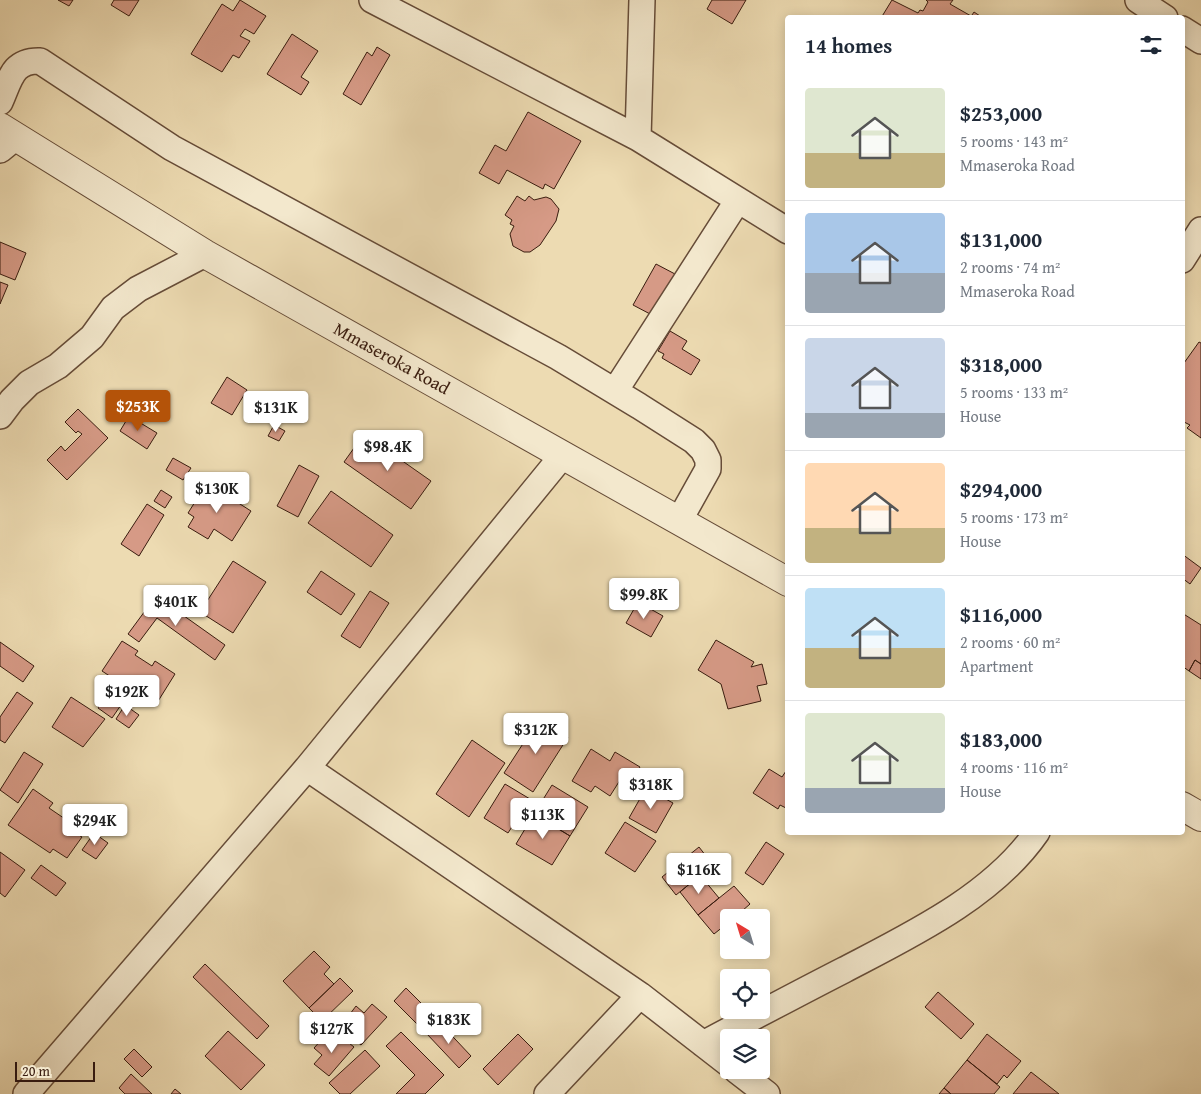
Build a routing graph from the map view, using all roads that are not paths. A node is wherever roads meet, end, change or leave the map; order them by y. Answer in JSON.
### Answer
{"nodes":[{"id":1,"x":372,"y":0,"type":"edge"},
{"id":2,"x":642,"y":0,"type":"edge"},
{"id":3,"x":1138,"y":0,"type":"edge"},
{"id":4,"x":1160,"y":15,"type":"edge"},
{"id":5,"x":1185,"y":31,"type":"edge"},
{"id":6,"x":1201,"y":41,"type":"edge"},
{"id":7,"x":0,"y":102,"type":"edge"},
{"id":8,"x":5,"y":138,"type":"edge"},
{"id":9,"x":638,"y":138,"type":"junction"},
{"id":10,"x":738,"y":200,"type":"junction"},
{"id":11,"x":785,"y":229,"type":"edge"},
{"id":12,"x":1201,"y":230,"type":"edge"},
{"id":13,"x":205,"y":254,"type":"junction"},
{"id":14,"x":1185,"y":255,"type":"edge"},
{"id":15,"x":614,"y":391,"type":"junction"},
{"id":16,"x":0,"y":416,"type":"edge"},
{"id":17,"x":563,"y":455,"type":"junction"},
{"id":18,"x":679,"y":521,"type":"junction"},
{"id":19,"x":785,"y":580,"type":"edge"},
{"id":20,"x":307,"y":768,"type":"junction"},
{"id":21,"x":1185,"y":808,"type":"edge"},
{"id":22,"x":1201,"y":817,"type":"edge"},
{"id":23,"x":1035,"y":835,"type":"edge"},
{"id":24,"x":640,"y":995,"type":"junction"},
{"id":25,"x":703,"y":1044,"type":"junction"},
{"id":26,"x":720,"y":1057,"type":"edge"},
{"id":27,"x":748,"y":1079,"type":"edge"},
{"id":28,"x":26,"y":1094,"type":"edge"},
{"id":29,"x":546,"y":1094,"type":"edge"},
{"id":30,"x":767,"y":1094,"type":"edge"}],
"edges":[{"from":1,"to":9,"type":"street"},
{"from":2,"to":9,"type":"street"},
{"from":3,"to":4,"type":"street"},
{"from":5,"to":6,"type":"street"},
{"from":7,"to":15,"type":"street"},
{"from":8,"to":13,"type":"street","name":"Mmaseroka Road"},
{"from":9,"to":10,"type":"street"},
{"from":10,"to":11,"type":"street"},
{"from":10,"to":15,"type":"street"},
{"from":12,"to":14,"type":"street"},
{"from":13,"to":16,"type":"street"},
{"from":13,"to":17,"type":"street","name":"Mmaseroka Road"},
{"from":15,"to":18,"type":"street"},
{"from":17,"to":18,"type":"street","name":"Mmaseroka Road"},
{"from":17,"to":20,"type":"street"},
{"from":18,"to":19,"type":"street","name":"Mmaseroka Road"},
{"from":20,"to":24,"type":"street"},
{"from":20,"to":28,"type":"street"},
{"from":21,"to":22,"type":"street"},
{"from":23,"to":25,"type":"street"},
{"from":24,"to":25,"type":"street"},
{"from":24,"to":29,"type":"street"},
{"from":25,"to":26,"type":"street"},
{"from":27,"to":30,"type":"street"}]}
